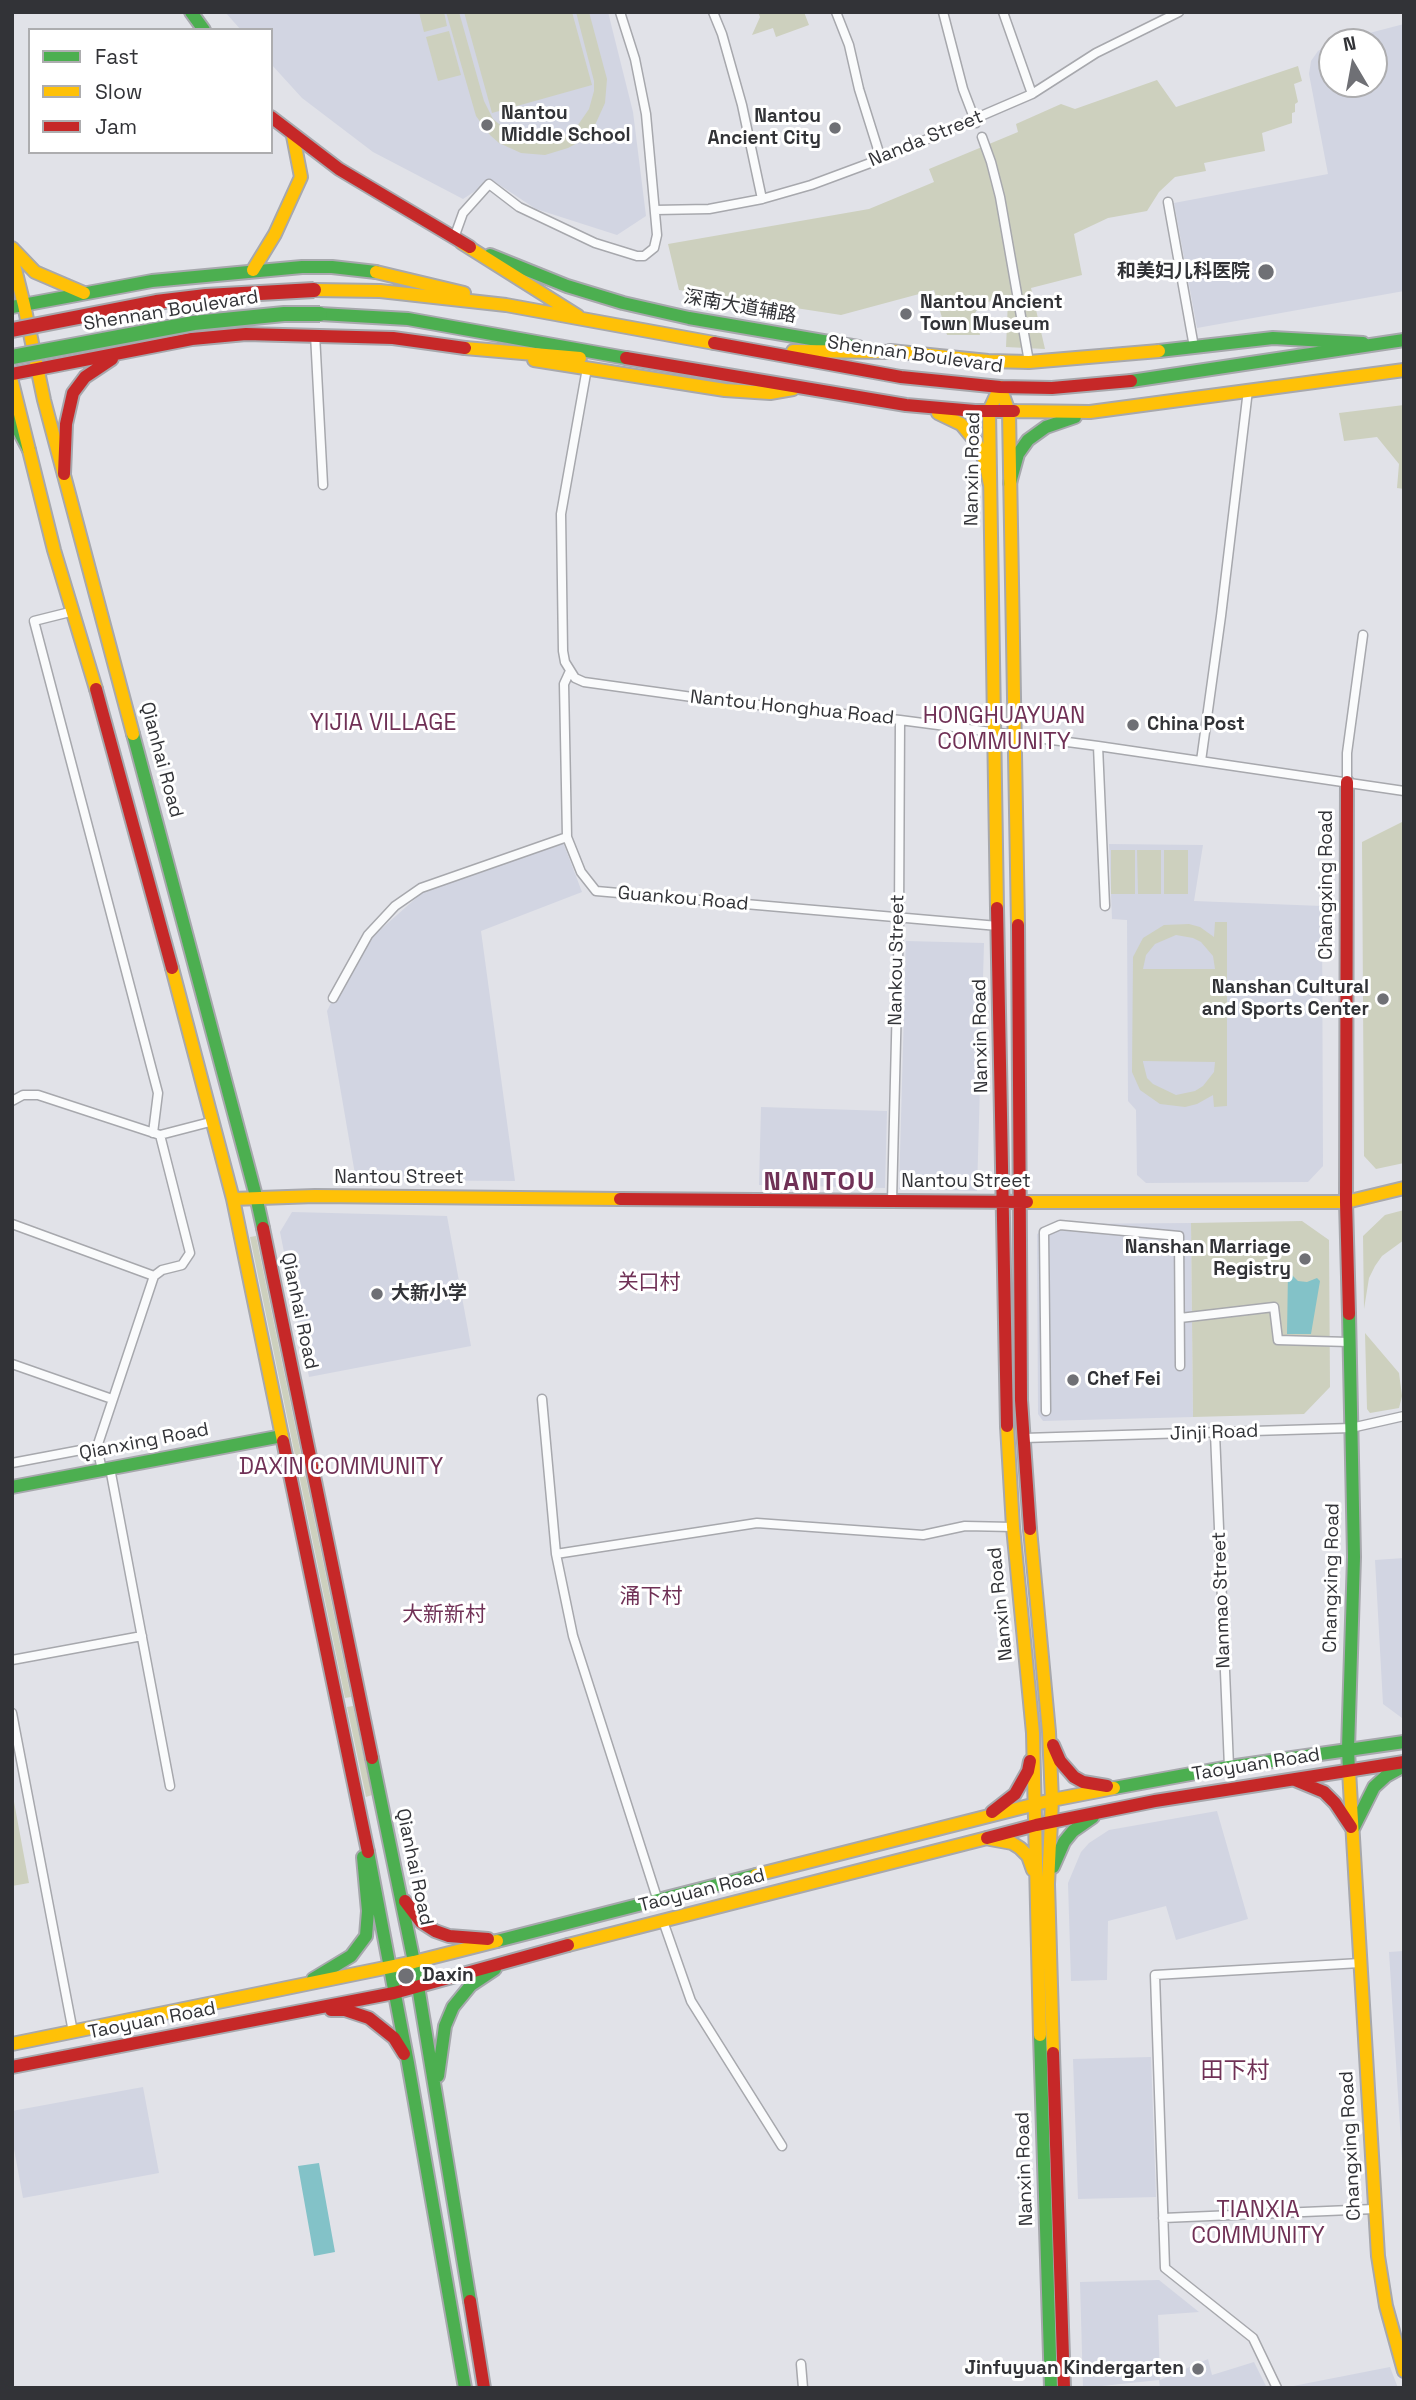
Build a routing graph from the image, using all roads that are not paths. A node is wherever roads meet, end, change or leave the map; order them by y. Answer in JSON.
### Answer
{"nodes":[{"id":1,"x":191,"y":12,"type":"edge"},
{"id":2,"x":620,"y":12,"type":"edge"},
{"id":3,"x":713,"y":12,"type":"edge"},
{"id":4,"x":836,"y":12,"type":"edge"},
{"id":5,"x":943,"y":12,"type":"edge"},
{"id":6,"x":1003,"y":12,"type":"edge"},
{"id":7,"x":1179,"y":12,"type":"edge"},
{"id":8,"x":203,"y":28,"type":"edge"},
{"id":9,"x":1032,"y":94,"type":"junction"},
{"id":10,"x":273,"y":119,"type":"edge"},
{"id":11,"x":975,"y":122,"type":"junction"},
{"id":12,"x":293,"y":136,"type":"junction"},
{"id":13,"x":982,"y":137,"type":"dead end"},
{"id":14,"x":881,"y":159,"type":"junction"},
{"id":15,"x":762,"y":199,"type":"junction"},
{"id":16,"x":1168,"y":202,"type":"dead end"},
{"id":17,"x":655,"y":210,"type":"junction"},
{"id":18,"x":458,"y":241,"type":"junction"},
{"id":19,"x":12,"y":248,"type":"edge"},
{"id":20,"x":12,"y":257,"type":"edge"},
{"id":21,"x":253,"y":270,"type":"junction"},
{"id":22,"x":85,"y":293,"type":"junction"},
{"id":23,"x":506,"y":305,"type":"junction"},
{"id":24,"x":18,"y":306,"type":"edge"},
{"id":25,"x":586,"y":320,"type":"junction"},
{"id":26,"x":12,"y":330,"type":"edge"},
{"id":27,"x":315,"y":334,"type":"junction"},
{"id":28,"x":1404,"y":340,"type":"edge"},
{"id":29,"x":1376,"y":344,"type":"junction"},
{"id":30,"x":153,"y":346,"type":"junction"},
{"id":31,"x":443,"y":346,"type":"junction"},
{"id":32,"x":1194,"y":347,"type":"junction"},
{"id":33,"x":754,"y":351,"type":"junction"},
{"id":34,"x":897,"y":352,"type":"junction"},
{"id":35,"x":12,"y":357,"type":"edge"},
{"id":36,"x":1029,"y":362,"type":"junction"},
{"id":37,"x":668,"y":366,"type":"junction"},
{"id":38,"x":587,"y":368,"type":"junction"},
{"id":39,"x":38,"y":369,"type":"junction"},
{"id":40,"x":1404,"y":370,"type":"edge"},
{"id":41,"x":12,"y":374,"type":"edge"},
{"id":42,"x":12,"y":382,"type":"edge"},
{"id":43,"x":1000,"y":387,"type":"junction"},
{"id":44,"x":796,"y":388,"type":"junction"},
{"id":45,"x":1248,"y":390,"type":"junction"},
{"id":46,"x":906,"y":405,"type":"junction"},
{"id":47,"x":989,"y":411,"type":"junction"},
{"id":48,"x":1009,"y":412,"type":"junction"},
{"id":49,"x":1090,"y":412,"type":"junction"},
{"id":50,"x":12,"y":418,"type":"edge"},
{"id":51,"x":29,"y":450,"type":"junction"},
{"id":52,"x":64,"y":474,"type":"junction"},
{"id":53,"x":1010,"y":484,"type":"junction"},
{"id":54,"x":323,"y":485,"type":"dead end"},
{"id":55,"x":990,"y":485,"type":"junction"},
{"id":56,"x":74,"y":611,"type":"junction"},
{"id":57,"x":1363,"y":635,"type":"dead end"},
{"id":58,"x":570,"y":671,"type":"junction"},
{"id":59,"x":900,"y":720,"type":"junction"},
{"id":60,"x":996,"y":732,"type":"junction"},
{"id":61,"x":1015,"y":735,"type":"junction"},
{"id":62,"x":1098,"y":746,"type":"junction"},
{"id":63,"x":1201,"y":761,"type":"junction"},
{"id":64,"x":1347,"y":782,"type":"junction"},
{"id":65,"x":1404,"y":792,"type":"edge"},
{"id":66,"x":567,"y":837,"type":"junction"},
{"id":67,"x":1105,"y":906,"type":"dead end"},
{"id":68,"x":899,"y":919,"type":"junction"},
{"id":69,"x":998,"y":926,"type":"junction"},
{"id":70,"x":332,"y":998,"type":"dead end"},
{"id":71,"x":12,"y":1101,"type":"edge"},
{"id":72,"x":214,"y":1121,"type":"junction"},
{"id":73,"x":156,"y":1134,"type":"junction"},
{"id":74,"x":1404,"y":1188,"type":"edge"},
{"id":75,"x":256,"y":1196,"type":"junction"},
{"id":76,"x":233,"y":1199,"type":"junction"},
{"id":77,"x":892,"y":1201,"type":"junction"},
{"id":78,"x":1003,"y":1202,"type":"junction"},
{"id":79,"x":1021,"y":1202,"type":"junction"},
{"id":80,"x":1346,"y":1202,"type":"junction"},
{"id":81,"x":12,"y":1224,"type":"edge"},
{"id":82,"x":154,"y":1276,"type":"junction"},
{"id":83,"x":1180,"y":1318,"type":"junction"},
{"id":84,"x":1349,"y":1342,"type":"junction"},
{"id":85,"x":12,"y":1364,"type":"edge"},
{"id":86,"x":1180,"y":1366,"type":"dead end"},
{"id":87,"x":112,"y":1399,"type":"junction"},
{"id":88,"x":542,"y":1399,"type":"dead end"},
{"id":89,"x":1046,"y":1411,"type":"dead end"},
{"id":90,"x":1404,"y":1416,"type":"edge"},
{"id":91,"x":1351,"y":1428,"type":"junction"},
{"id":92,"x":1215,"y":1433,"type":"junction"},
{"id":93,"x":282,"y":1436,"type":"junction"},
{"id":94,"x":1024,"y":1438,"type":"junction"},
{"id":95,"x":97,"y":1447,"type":"junction"},
{"id":96,"x":12,"y":1463,"type":"edge"},
{"id":97,"x":106,"y":1469,"type":"junction"},
{"id":98,"x":12,"y":1487,"type":"edge"},
{"id":99,"x":1013,"y":1527,"type":"junction"},
{"id":100,"x":556,"y":1554,"type":"junction"},
{"id":101,"x":142,"y":1636,"type":"junction"},
{"id":102,"x":12,"y":1660,"type":"edge"},
{"id":103,"x":12,"y":1713,"type":"edge"},
{"id":104,"x":1033,"y":1732,"type":"junction"},
{"id":105,"x":1049,"y":1732,"type":"junction"},
{"id":106,"x":1404,"y":1742,"type":"edge"},
{"id":107,"x":1348,"y":1749,"type":"junction"},
{"id":108,"x":1404,"y":1764,"type":"edge"},
{"id":109,"x":1229,"y":1767,"type":"junction"},
{"id":110,"x":1349,"y":1769,"type":"junction"},
{"id":111,"x":1285,"y":1779,"type":"junction"},
{"id":112,"x":170,"y":1786,"type":"dead end"},
{"id":113,"x":1121,"y":1787,"type":"junction"},
{"id":114,"x":1052,"y":1800,"type":"junction"},
{"id":115,"x":1035,"y":1804,"type":"junction"},
{"id":116,"x":1110,"y":1810,"type":"junction"},
{"id":117,"x":985,"y":1817,"type":"junction"},
{"id":118,"x":362,"y":1821,"type":"junction"},
{"id":119,"x":1051,"y":1821,"type":"junction"},
{"id":120,"x":1035,"y":1825,"type":"junction"},
{"id":121,"x":1353,"y":1831,"type":"junction"},
{"id":122,"x":979,"y":1839,"type":"junction"},
{"id":123,"x":1041,"y":1884,"type":"junction"},
{"id":124,"x":400,"y":1892,"type":"junction"},
{"id":125,"x":658,"y":1901,"type":"junction"},
{"id":126,"x":663,"y":1921,"type":"junction"},
{"id":127,"x":502,"y":1940,"type":"junction"},
{"id":128,"x":512,"y":1959,"type":"junction"},
{"id":129,"x":415,"y":1962,"type":"junction"},
{"id":130,"x":1360,"y":1963,"type":"junction"},
{"id":131,"x":389,"y":1968,"type":"junction"},
{"id":132,"x":419,"y":1986,"type":"junction"},
{"id":133,"x":293,"y":1987,"type":"junction"},
{"id":134,"x":394,"y":1993,"type":"junction"},
{"id":135,"x":299,"y":2011,"type":"junction"},
{"id":136,"x":73,"y":2032,"type":"junction"},
{"id":137,"x":12,"y":2044,"type":"edge"},
{"id":138,"x":408,"y":2063,"type":"junction"},
{"id":139,"x":12,"y":2067,"type":"edge"},
{"id":140,"x":436,"y":2087,"type":"junction"},
{"id":141,"x":782,"y":2146,"type":"dead end"},
{"id":142,"x":1374,"y":2209,"type":"junction"},
{"id":143,"x":1164,"y":2218,"type":"junction"},
{"id":144,"x":802,"y":2364,"type":"dead end"},
{"id":145,"x":1404,"y":2371,"type":"edge"},
{"id":146,"x":465,"y":2388,"type":"edge"},
{"id":147,"x":484,"y":2388,"type":"edge"},
{"id":148,"x":803,"y":2388,"type":"edge"},
{"id":149,"x":1051,"y":2388,"type":"edge"},
{"id":150,"x":1064,"y":2388,"type":"edge"},
{"id":151,"x":1278,"y":2388,"type":"edge"}],
"edges":[{"from":1,"to":8,"type":"main road"},
{"from":2,"to":17,"type":"street"},
{"from":3,"to":15,"type":"street"},
{"from":4,"to":14,"type":"street"},
{"from":5,"to":11,"type":"street"},
{"from":6,"to":9,"type":"street"},
{"from":7,"to":9,"type":"street","name":"Nanda Street"},
{"from":9,"to":11,"type":"street","name":"Nanda Street"},
{"from":10,"to":12,"type":"main road","name":"深南大道辅路"},
{"from":11,"to":14,"type":"street","name":"Nanda Street"},
{"from":12,"to":18,"type":"main road","name":"深南大道辅路"},
{"from":12,"to":21,"type":"main road"},
{"from":13,"to":36,"type":"street"},
{"from":14,"to":15,"type":"street","name":"Nanda Street"},
{"from":15,"to":17,"type":"street","name":"Nanda Street"},
{"from":16,"to":32,"type":"street"},
{"from":17,"to":18,"type":"street"},
{"from":18,"to":25,"type":"main road"},
{"from":18,"to":34,"type":"main road","name":"深南大道辅路"},
{"from":19,"to":22,"type":"main road"},
{"from":20,"to":24,"type":"main road","name":"Qianhai Road"},
{"from":21,"to":22,"type":"main road","name":"Shennan Boulevard"},
{"from":21,"to":23,"type":"main road","name":"Shennan Boulevard"},
{"from":22,"to":24,"type":"main road","name":"Shennan Boulevard"},
{"from":23,"to":25,"type":"main road","name":"Shennan Boulevard"},
{"from":23,"to":26,"type":"main road","name":"Shennan Boulevard","bridge":true},
{"from":24,"to":39,"type":"main road","name":"Qianhai Road"},
{"from":25,"to":33,"type":"main road","name":"Shennan Boulevard"},
{"from":27,"to":30,"type":"main road","name":"Shennan Boulevard"},
{"from":27,"to":31,"type":"main road","name":"Shennan Boulevard"},
{"from":27,"to":54,"type":"street"},
{"from":28,"to":29,"type":"main road","name":"Shennan Boulevard"},
{"from":29,"to":32,"type":"main road","name":"深南大道辅路"},
{"from":29,"to":43,"type":"main road","name":"Shennan Boulevard"},
{"from":30,"to":39,"type":"main road","name":"Shennan Boulevard"},
{"from":30,"to":52,"type":"main road"},
{"from":31,"to":37,"type":"main road","name":"Shennan Boulevard"},
{"from":31,"to":38,"type":"main road"},
{"from":32,"to":36,"type":"main road","name":"深南大道辅路"},
{"from":33,"to":34,"type":"main road"},
{"from":33,"to":43,"type":"main road","name":"Shennan Boulevard"},
{"from":34,"to":36,"type":"main road","name":"深南大道辅路"},
{"from":35,"to":37,"type":"main road","name":"Shennan Boulevard","bridge":true},
{"from":37,"to":44,"type":"main road","name":"Shennan Boulevard"},
{"from":38,"to":44,"type":"main road"},
{"from":38,"to":58,"type":"street"},
{"from":39,"to":41,"type":"main road","name":"Shennan Boulevard"},
{"from":39,"to":52,"type":"main road","name":"Qianhai Road"},
{"from":40,"to":45,"type":"main road","name":"Shennan Boulevard"},
{"from":42,"to":51,"type":"main road"},
{"from":43,"to":47,"type":"main road","name":"Nanxin Road"},
{"from":43,"to":48,"type":"main road","name":"Nanxin Road"},
{"from":44,"to":46,"type":"main road","name":"Shennan Boulevard"},
{"from":45,"to":49,"type":"main road","name":"Shennan Boulevard"},
{"from":45,"to":63,"type":"street"},
{"from":46,"to":47,"type":"main road","name":"Shennan Boulevard"},
{"from":46,"to":55,"type":"main road"},
{"from":47,"to":48,"type":"main road","name":"Shennan Boulevard"},
{"from":47,"to":55,"type":"main road","name":"Nanxin Road"},
{"from":48,"to":49,"type":"main road","name":"Shennan Boulevard"},
{"from":48,"to":53,"type":"main road","name":"Nanxin Road"},
{"from":49,"to":53,"type":"main road"},
{"from":50,"to":51,"type":"main road"},
{"from":51,"to":56,"type":"main road"},
{"from":52,"to":75,"type":"main road","name":"Qianhai Road"},
{"from":53,"to":61,"type":"main road","name":"Nanxin Road"},
{"from":55,"to":60,"type":"main road","name":"Nanxin Road"},
{"from":56,"to":72,"type":"main road"},
{"from":56,"to":73,"type":"street"},
{"from":57,"to":64,"type":"street"},
{"from":58,"to":59,"type":"street","name":"Nantou Honghua Road"},
{"from":58,"to":66,"type":"street","name":"Guankou Road"},
{"from":59,"to":60,"type":"street","name":"Nantou Honghua Road"},
{"from":59,"to":68,"type":"street","name":"Nankou Street"},
{"from":60,"to":61,"type":"street","name":"Nantou Honghua Road"},
{"from":60,"to":69,"type":"main road","name":"Nanxin Road"},
{"from":61,"to":62,"type":"street","name":"Nantou Honghua Road"},
{"from":61,"to":79,"type":"main road","name":"Nanxin Road"},
{"from":62,"to":63,"type":"street","name":"Nantou Honghua Road"},
{"from":62,"to":67,"type":"street"},
{"from":63,"to":64,"type":"street","name":"Nantou Honghua Road"},
{"from":64,"to":65,"type":"street","name":"Nantou Honghua Road"},
{"from":64,"to":80,"type":"main road","name":"Changxing Road"},
{"from":66,"to":68,"type":"street","name":"Guankou Road"},
{"from":66,"to":70,"type":"street"},
{"from":68,"to":69,"type":"street","name":"Guankou Road"},
{"from":68,"to":77,"type":"street","name":"Nankou Street"},
{"from":69,"to":78,"type":"main road","name":"Nanxin Road"},
{"from":71,"to":73,"type":"street"},
{"from":72,"to":73,"type":"street"},
{"from":72,"to":76,"type":"main road"},
{"from":73,"to":82,"type":"street"},
{"from":74,"to":80,"type":"main road","name":"Nantou Street"},
{"from":75,"to":76,"type":"main road","name":"Nantou Street"},
{"from":75,"to":77,"type":"main road","name":"Nantou Street"},
{"from":75,"to":124,"type":"main road","name":"Qianhai Road"},
{"from":76,"to":93,"type":"main road"},
{"from":77,"to":78,"type":"main road","name":"Nantou Street"},
{"from":78,"to":79,"type":"main road","name":"Nantou Street"},
{"from":78,"to":99,"type":"main road","name":"Nanxin Road"},
{"from":79,"to":80,"type":"main road","name":"Nantou Street"},
{"from":79,"to":94,"type":"main road","name":"Nanxin Road"},
{"from":80,"to":84,"type":"main road","name":"Changxing Road"},
{"from":81,"to":82,"type":"street"},
{"from":82,"to":87,"type":"street"},
{"from":83,"to":84,"type":"street"},
{"from":83,"to":86,"type":"street"},
{"from":83,"to":89,"type":"street"},
{"from":84,"to":91,"type":"main road","name":"Changxing Road"},
{"from":85,"to":87,"type":"street"},
{"from":87,"to":95,"type":"street"},
{"from":88,"to":100,"type":"street"},
{"from":90,"to":91,"type":"street","name":"Jinji Road"},
{"from":91,"to":92,"type":"street","name":"Jinji Road"},
{"from":91,"to":107,"type":"main road","name":"Changxing Road"},
{"from":92,"to":94,"type":"street","name":"Jinji Road"},
{"from":92,"to":109,"type":"street","name":"Nanmao Street"},
{"from":93,"to":97,"type":"main road","name":"Qianxing Road"},
{"from":93,"to":118,"type":"main road"},
{"from":94,"to":105,"type":"main road","name":"Nanxin Road"},
{"from":95,"to":96,"type":"street"},
{"from":95,"to":97,"type":"street"},
{"from":97,"to":98,"type":"main road","name":"Qianxing Road"},
{"from":97,"to":101,"type":"street"},
{"from":99,"to":100,"type":"street"},
{"from":99,"to":104,"type":"main road","name":"Nanxin Road"},
{"from":100,"to":125,"type":"street"},
{"from":101,"to":102,"type":"street"},
{"from":101,"to":112,"type":"street"},
{"from":103,"to":136,"type":"street"},
{"from":104,"to":115,"type":"main road","name":"Nanxin Road"},
{"from":104,"to":117,"type":"main road"},
{"from":105,"to":113,"type":"main road"},
{"from":105,"to":114,"type":"main road","name":"Nanxin Road"},
{"from":106,"to":107,"type":"main road","name":"Taoyuan Road"},
{"from":107,"to":109,"type":"main road","name":"Taoyuan Road"},
{"from":107,"to":110,"type":"main road","name":"Changxing Road"},
{"from":108,"to":110,"type":"main road","name":"Taoyuan Road"},
{"from":108,"to":121,"type":"main road"},
{"from":109,"to":113,"type":"main road","name":"Taoyuan Road"},
{"from":110,"to":111,"type":"main road","name":"Taoyuan Road"},
{"from":110,"to":121,"type":"main road","name":"Changxing Road"},
{"from":111,"to":116,"type":"main road","name":"Taoyuan Road"},
{"from":111,"to":121,"type":"main road"},
{"from":113,"to":114,"type":"main road","name":"Taoyuan Road"},
{"from":114,"to":115,"type":"main road","name":"Taoyuan Road"},
{"from":114,"to":119,"type":"main road","name":"Nanxin Road"},
{"from":115,"to":117,"type":"main road","name":"Taoyuan Road"},
{"from":115,"to":120,"type":"main road","name":"Nanxin Road"},
{"from":116,"to":119,"type":"main road","name":"Taoyuan Road"},
{"from":116,"to":123,"type":"main road"},
{"from":117,"to":125,"type":"main road","name":"Taoyuan Road"},
{"from":118,"to":131,"type":"main road"},
{"from":118,"to":133,"type":"main road"},
{"from":119,"to":120,"type":"main road","name":"Taoyuan Road"},
{"from":119,"to":123,"type":"main road","name":"Nanxin Road"},
{"from":120,"to":122,"type":"main road","name":"Taoyuan Road"},
{"from":120,"to":123,"type":"main road","name":"Nanxin Road"},
{"from":121,"to":130,"type":"main road","name":"Changxing Road"},
{"from":122,"to":123,"type":"main road"},
{"from":122,"to":126,"type":"main road","name":"Taoyuan Road"},
{"from":123,"to":149,"type":"main road","name":"Nanxin Road"},
{"from":123,"to":150,"type":"main road","name":"Nanxin Road"},
{"from":124,"to":127,"type":"main road"},
{"from":124,"to":129,"type":"main road","name":"Qianhai Road"},
{"from":125,"to":127,"type":"main road","name":"Taoyuan Road"},
{"from":126,"to":128,"type":"main road","name":"Taoyuan Road"},
{"from":126,"to":141,"type":"street"},
{"from":127,"to":129,"type":"main road","name":"Taoyuan Road"},
{"from":128,"to":132,"type":"main road","name":"Taoyuan Road"},
{"from":128,"to":140,"type":"main road"},
{"from":129,"to":131,"type":"main road","name":"Taoyuan Road"},
{"from":129,"to":132,"type":"main road","name":"Qianhai Road"},
{"from":130,"to":142,"type":"main road","name":"Changxing Road"},
{"from":130,"to":143,"type":"street"},
{"from":131,"to":133,"type":"main road","name":"Taoyuan Road"},
{"from":131,"to":134,"type":"main road"},
{"from":132,"to":134,"type":"main road","name":"Taoyuan Road"},
{"from":132,"to":140,"type":"main road","name":"Qianhai Road"},
{"from":133,"to":136,"type":"main road","name":"Taoyuan Road"},
{"from":134,"to":135,"type":"main road","name":"Taoyuan Road"},
{"from":134,"to":138,"type":"main road"},
{"from":135,"to":138,"type":"main road"},
{"from":135,"to":139,"type":"main road","name":"Taoyuan Road"},
{"from":136,"to":137,"type":"main road","name":"Taoyuan Road"},
{"from":138,"to":146,"type":"main road"},
{"from":140,"to":147,"type":"main road","name":"Qianhai Road"},
{"from":142,"to":143,"type":"street"},
{"from":142,"to":145,"type":"main road","name":"Changxing Road"},
{"from":143,"to":151,"type":"street"},
{"from":144,"to":148,"type":"street"}]}
